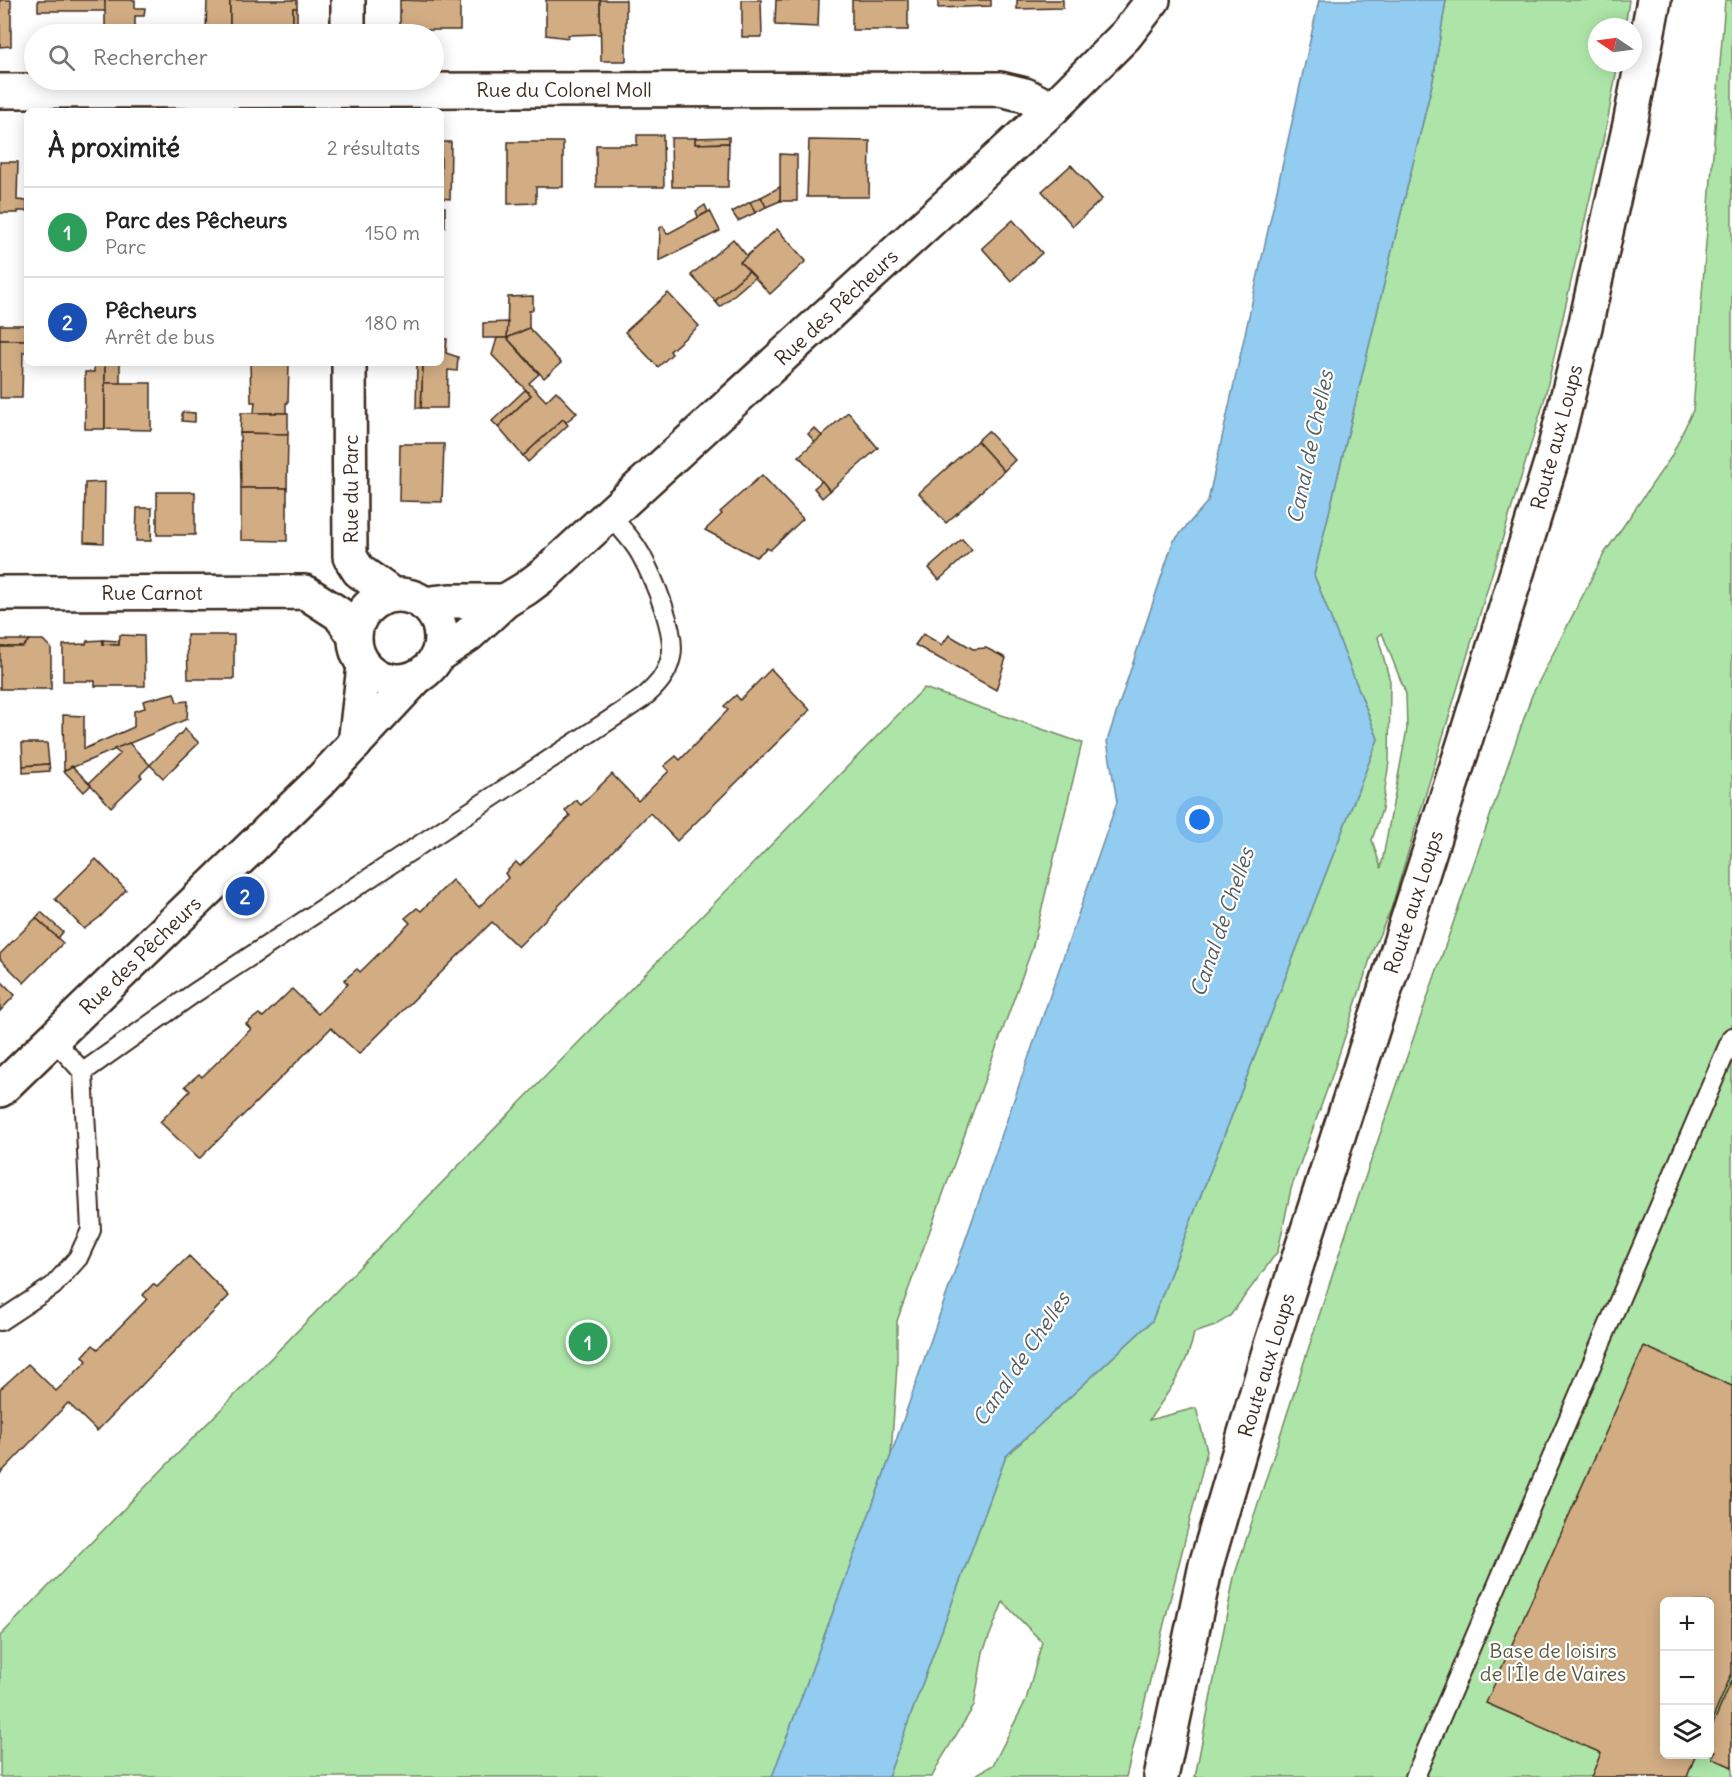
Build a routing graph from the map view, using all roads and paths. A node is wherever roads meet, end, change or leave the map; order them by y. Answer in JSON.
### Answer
{"nodes":[{"id":1,"x":348,"y":0,"type":"edge"},
{"id":2,"x":1154,"y":0,"type":"edge"},
{"id":3,"x":1651,"y":7,"type":"edge"},
{"id":4,"x":348,"y":24,"type":"edge"},
{"id":5,"x":0,"y":91,"type":"edge"},
{"id":6,"x":348,"y":93,"type":"edge"},
{"id":7,"x":1052,"y":109,"type":"junction"},
{"id":8,"x":349,"y":366,"type":"edge"},
{"id":9,"x":609,"y":515,"type":"junction"},
{"id":10,"x":350,"y":557,"type":"junction"},
{"id":11,"x":0,"y":592,"type":"edge"},
{"id":12,"x":304,"y":592,"type":"junction"},
{"id":13,"x":393,"y":595,"type":"junction"},
{"id":14,"x":505,"y":601,"type":"junction"},
{"id":15,"x":424,"y":604,"type":"junction"},
{"id":16,"x":354,"y":635,"type":"junction"},
{"id":17,"x":364,"y":666,"type":"junction"},
{"id":18,"x":427,"y":666,"type":"junction"},
{"id":19,"x":355,"y":744,"type":"junction"},
{"id":20,"x":1732,"y":1037,"type":"edge"},
{"id":21,"x":53,"y":1039,"type":"junction"},
{"id":22,"x":83,"y":1072,"type":"junction"},
{"id":23,"x":0,"y":1089,"type":"edge"},
{"id":24,"x":0,"y":1321,"type":"edge"},
{"id":25,"x":1161,"y":1777,"type":"edge"},
{"id":26,"x":1415,"y":1777,"type":"edge"}],
"edges":[{"from":1,"to":4,"type":"street"},
{"from":2,"to":7,"type":"street","name":"Rue des Pêcheurs"},
{"from":3,"to":25,"type":"street","name":"Route aux Loups"},
{"from":5,"to":6,"type":"street","name":"Rue du Colonel Moll"},
{"from":6,"to":7,"type":"street","name":"Rue du Colonel Moll"},
{"from":7,"to":9,"type":"street","name":"Rue des Pêcheurs"},
{"from":8,"to":10,"type":"street","name":"Rue du Parc"},
{"from":9,"to":14,"type":"street","name":"Rue des Pêcheurs"},
{"from":9,"to":22,"type":"lane"},
{"from":10,"to":12,"type":"street","name":"Rue Carnot"},
{"from":10,"to":13,"type":"street","name":"Rue du Parc"},
{"from":11,"to":12,"type":"street","name":"Rue Carnot"},
{"from":12,"to":16,"type":"street"},
{"from":13,"to":15,"type":"street"},
{"from":13,"to":16,"type":"street"},
{"from":14,"to":15,"type":"street"},
{"from":14,"to":18,"type":"street","name":"Rue des Pêcheurs"},
{"from":15,"to":18,"type":"street"},
{"from":16,"to":17,"type":"street"},
{"from":17,"to":18,"type":"street"},
{"from":17,"to":19,"type":"street"},
{"from":18,"to":19,"type":"street","name":"Rue des Pêcheurs"},
{"from":19,"to":21,"type":"street","name":"Rue des Pêcheurs"},
{"from":20,"to":26,"type":"lane"},
{"from":21,"to":22,"type":"lane"},
{"from":21,"to":23,"type":"street","name":"Rue des Pêcheurs"},
{"from":22,"to":24,"type":"lane"}]}
